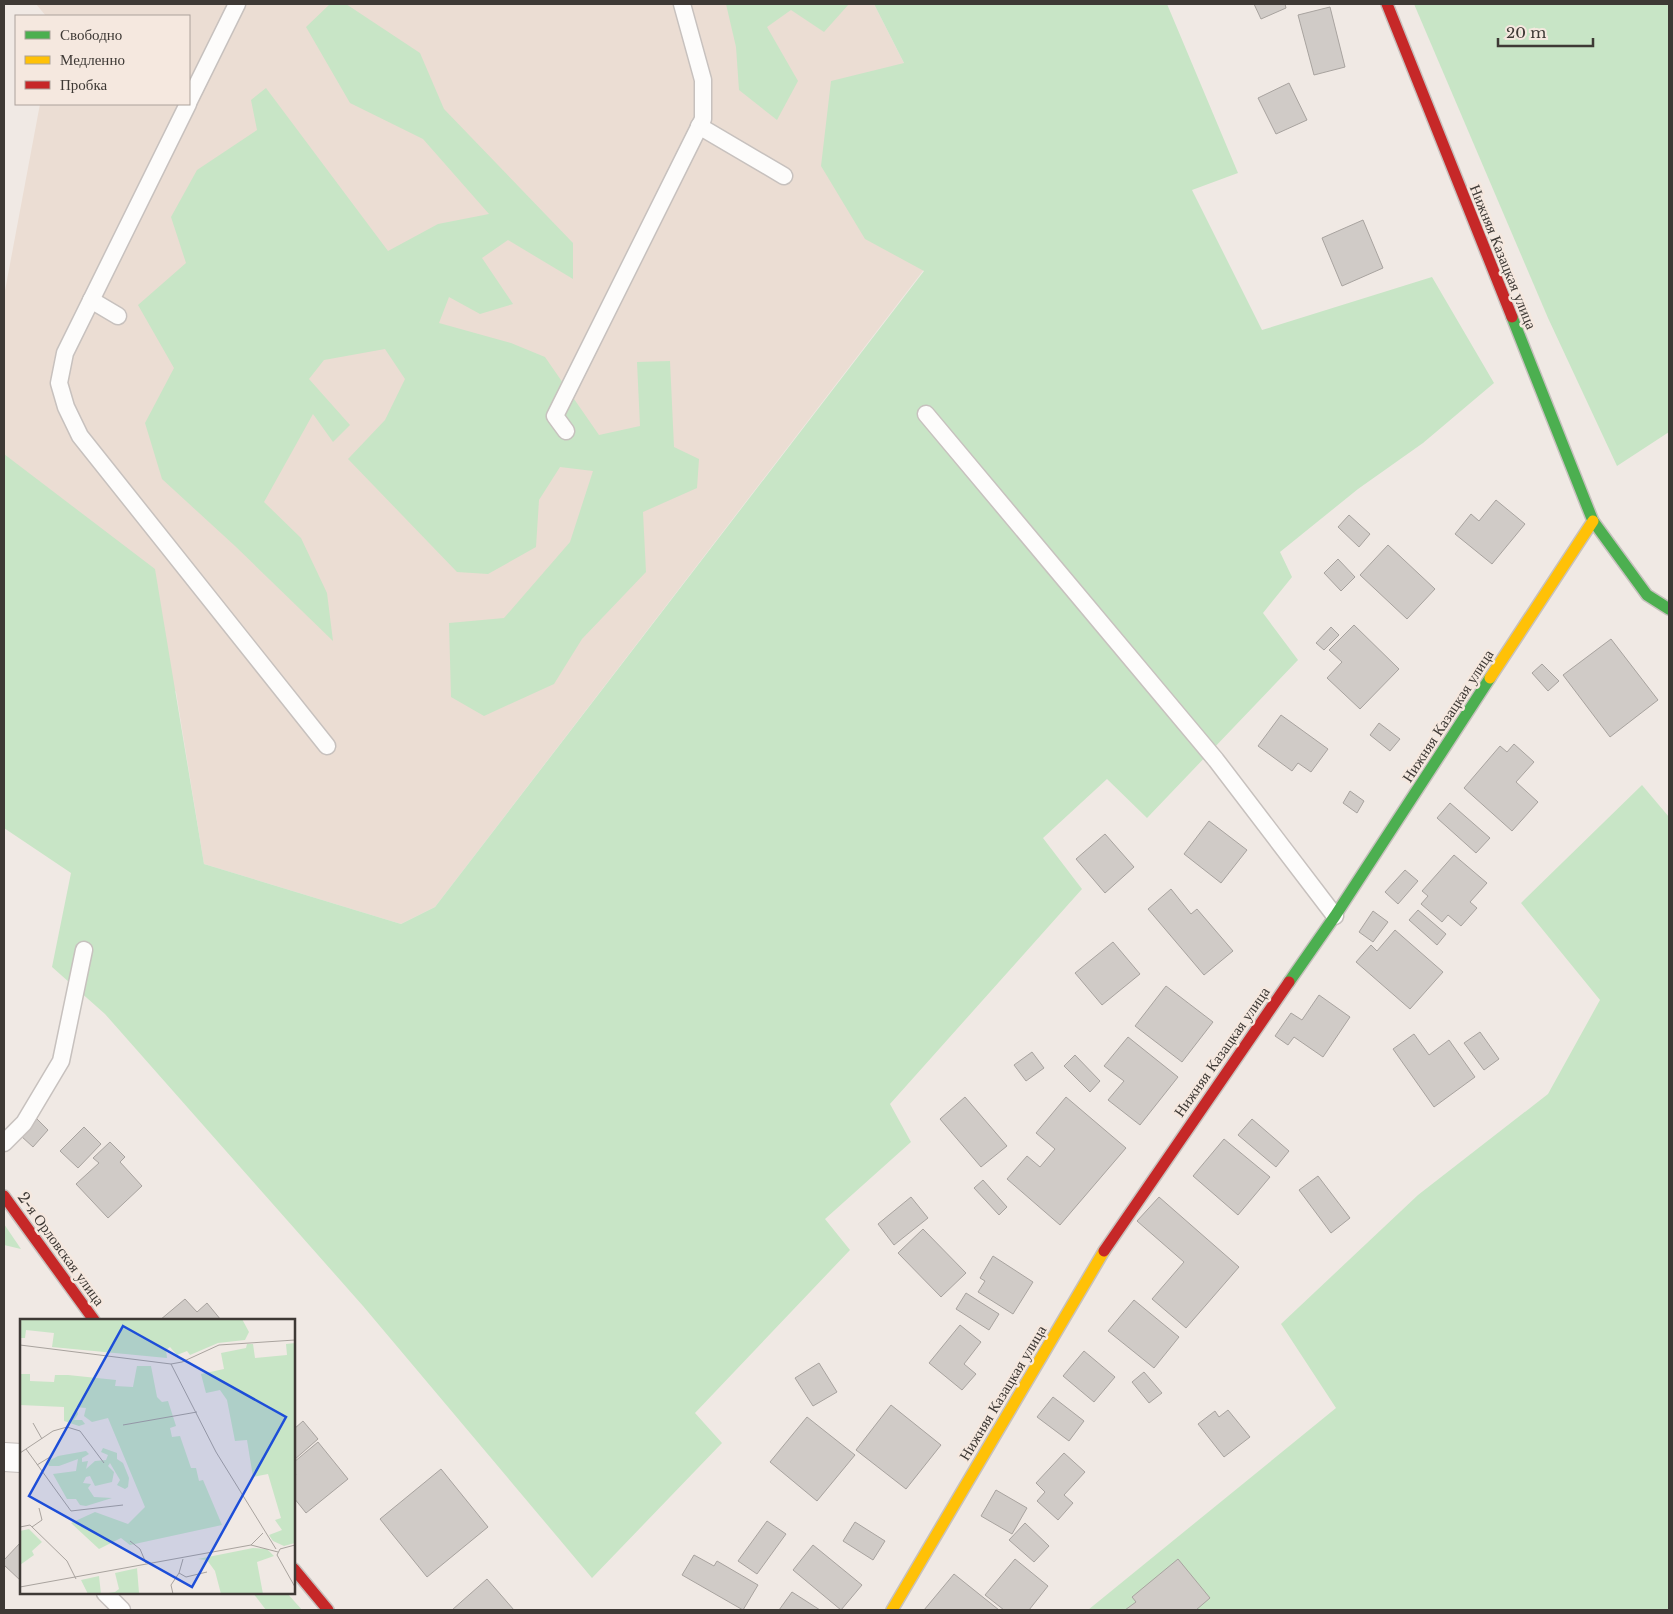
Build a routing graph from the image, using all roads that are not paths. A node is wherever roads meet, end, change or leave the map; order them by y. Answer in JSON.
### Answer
{"nodes":[{"id":1,"x":237,"y":4,"type":"edge"},
{"id":2,"x":682,"y":4,"type":"edge"},
{"id":3,"x":1387,"y":4,"type":"edge"},
{"id":4,"x":190,"y":99,"type":"edge"},
{"id":5,"x":187,"y":105,"type":"edge"},
{"id":6,"x":699,"y":126,"type":"junction"},
{"id":7,"x":784,"y":176,"type":"dead end"},
{"id":8,"x":91,"y":300,"type":"junction"},
{"id":9,"x":118,"y":316,"type":"dead end"},
{"id":10,"x":926,"y":414,"type":"dead end"},
{"id":11,"x":566,"y":430,"type":"dead end"},
{"id":12,"x":1594,"y":521,"type":"junction"},
{"id":13,"x":1669,"y":609,"type":"edge"},
{"id":14,"x":327,"y":746,"type":"dead end"},
{"id":15,"x":1335,"y":916,"type":"junction"},
{"id":16,"x":84,"y":950,"type":"dead end"},
{"id":17,"x":4,"y":1143,"type":"edge"},
{"id":18,"x":4,"y":1196,"type":"edge"},
{"id":19,"x":93,"y":1319,"type":"edge"},
{"id":20,"x":4,"y":1457,"type":"edge"},
{"id":21,"x":20,"y":1458,"type":"edge"},
{"id":22,"x":295,"y":1570,"type":"edge"},
{"id":23,"x":106,"y":1594,"type":"edge"},
{"id":24,"x":122,"y":1610,"type":"edge"},
{"id":25,"x":328,"y":1610,"type":"edge"},
{"id":26,"x":892,"y":1610,"type":"edge"}],
"edges":[{"from":1,"to":4,"type":"lane"},
{"from":2,"to":6,"type":"lane"},
{"from":3,"to":12,"type":"street","name":"Нижняя Казацкая улица"},
{"from":5,"to":8,"type":"lane"},
{"from":6,"to":7,"type":"lane"},
{"from":6,"to":11,"type":"lane"},
{"from":8,"to":9,"type":"lane"},
{"from":8,"to":14,"type":"lane"},
{"from":10,"to":15,"type":"lane"},
{"from":12,"to":13,"type":"street","name":"Нижняя Казацкая улица"},
{"from":12,"to":15,"type":"street","name":"Нижняя Казацкая улица"},
{"from":15,"to":26,"type":"street","name":"Нижняя Казацкая улица"},
{"from":16,"to":17,"type":"lane"},
{"from":18,"to":19,"type":"street","name":"2-я Орловская улица"},
{"from":20,"to":21,"type":"street"},
{"from":22,"to":25,"type":"street"},
{"from":23,"to":24,"type":"lane"}]}
